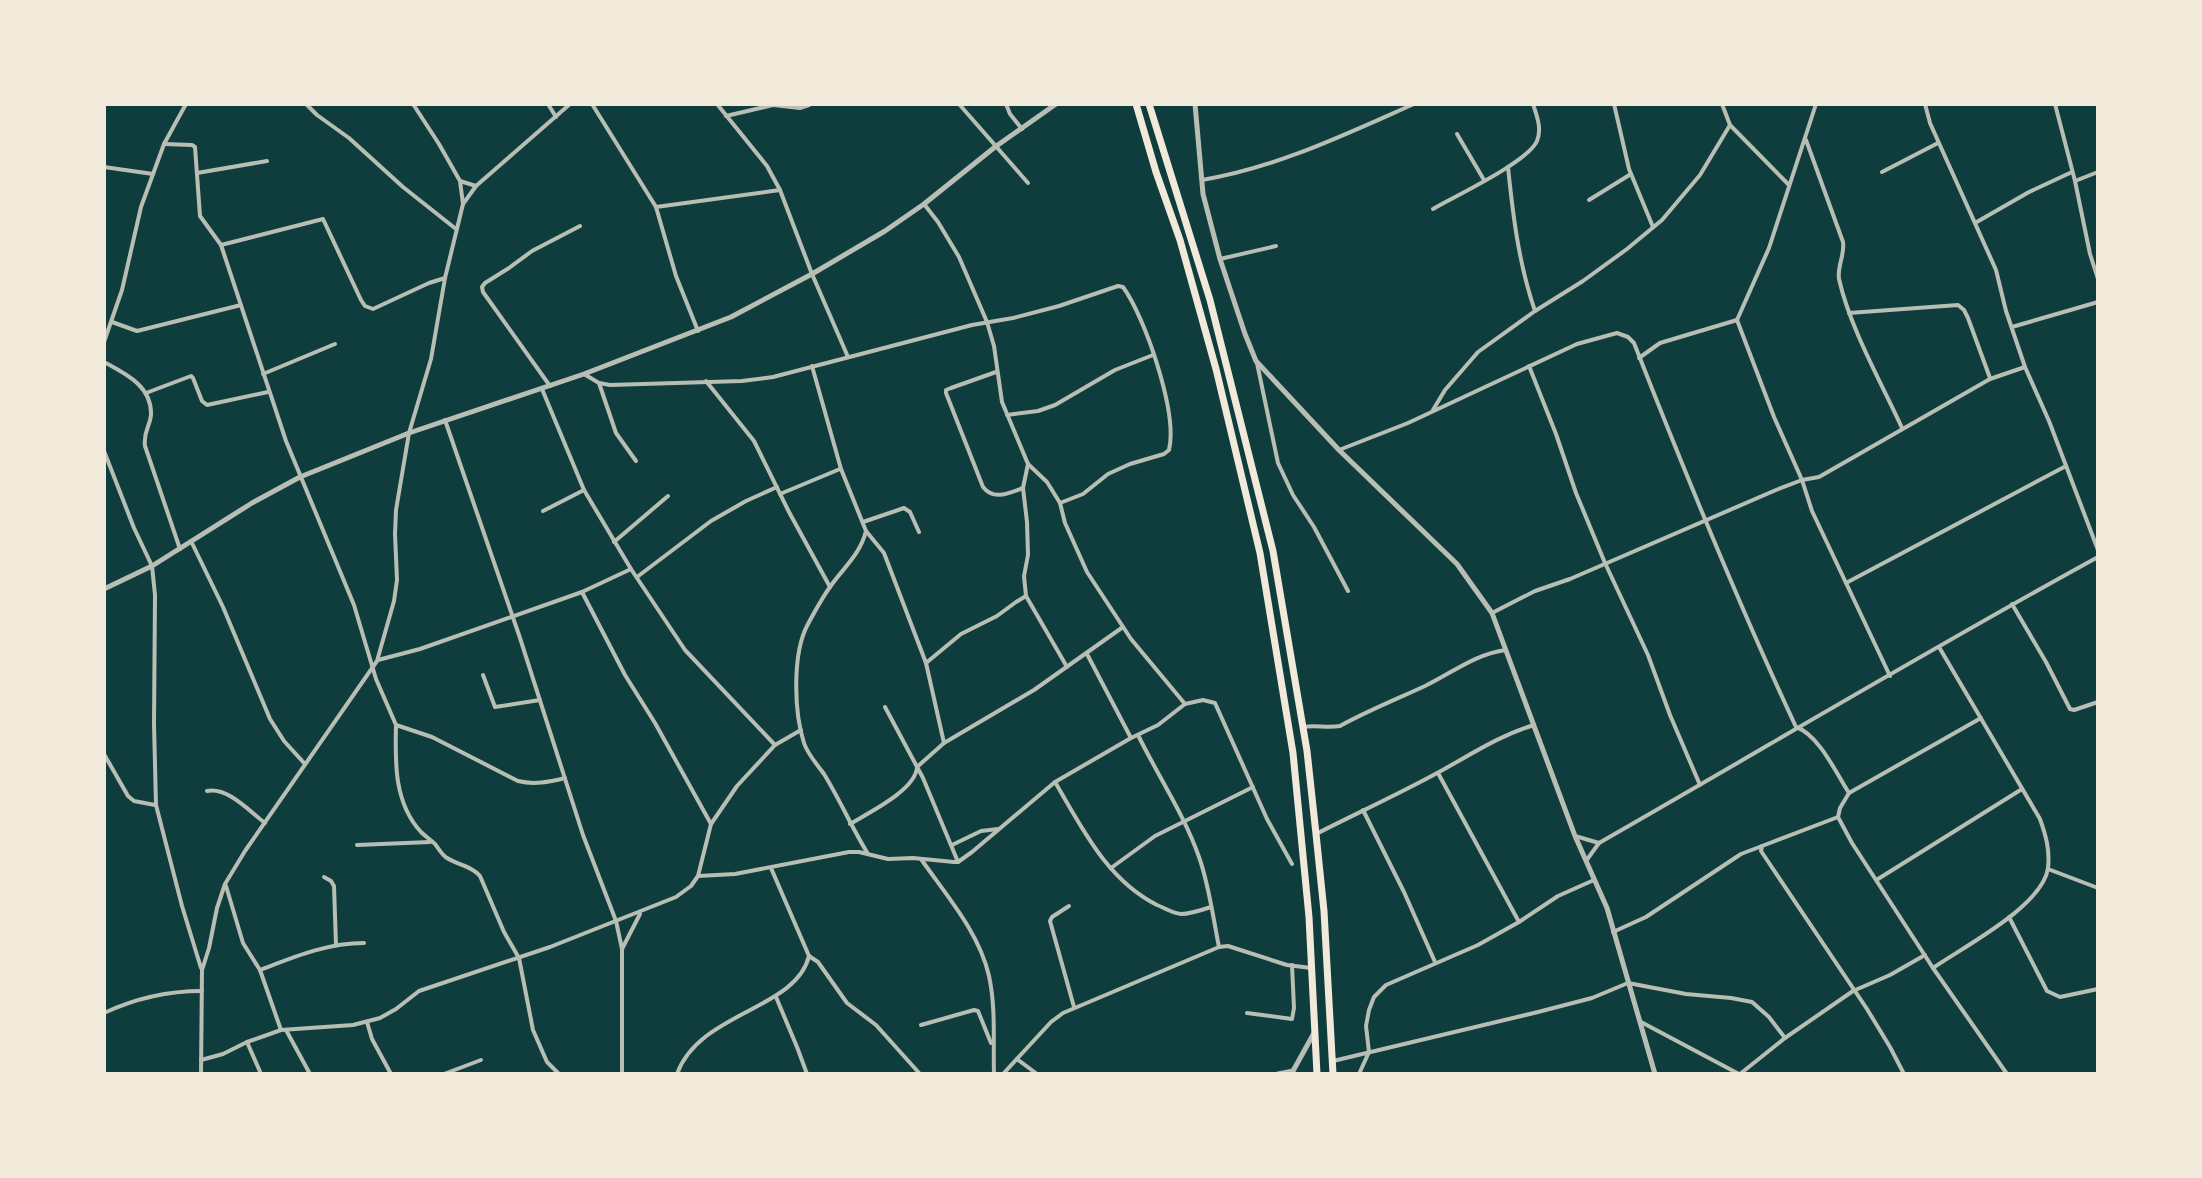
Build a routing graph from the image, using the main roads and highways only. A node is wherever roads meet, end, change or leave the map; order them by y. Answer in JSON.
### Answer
{"nodes":[{"id":1,"x":1136,"y":104,"type":"edge"},
{"id":2,"x":1149,"y":104,"type":"edge"},
{"id":3,"x":1317,"y":1074,"type":"edge"},
{"id":4,"x":1333,"y":1074,"type":"edge"}],
"edges":[{"from":1,"to":3,"type":"main road"},
{"from":2,"to":4,"type":"main road"}]}
